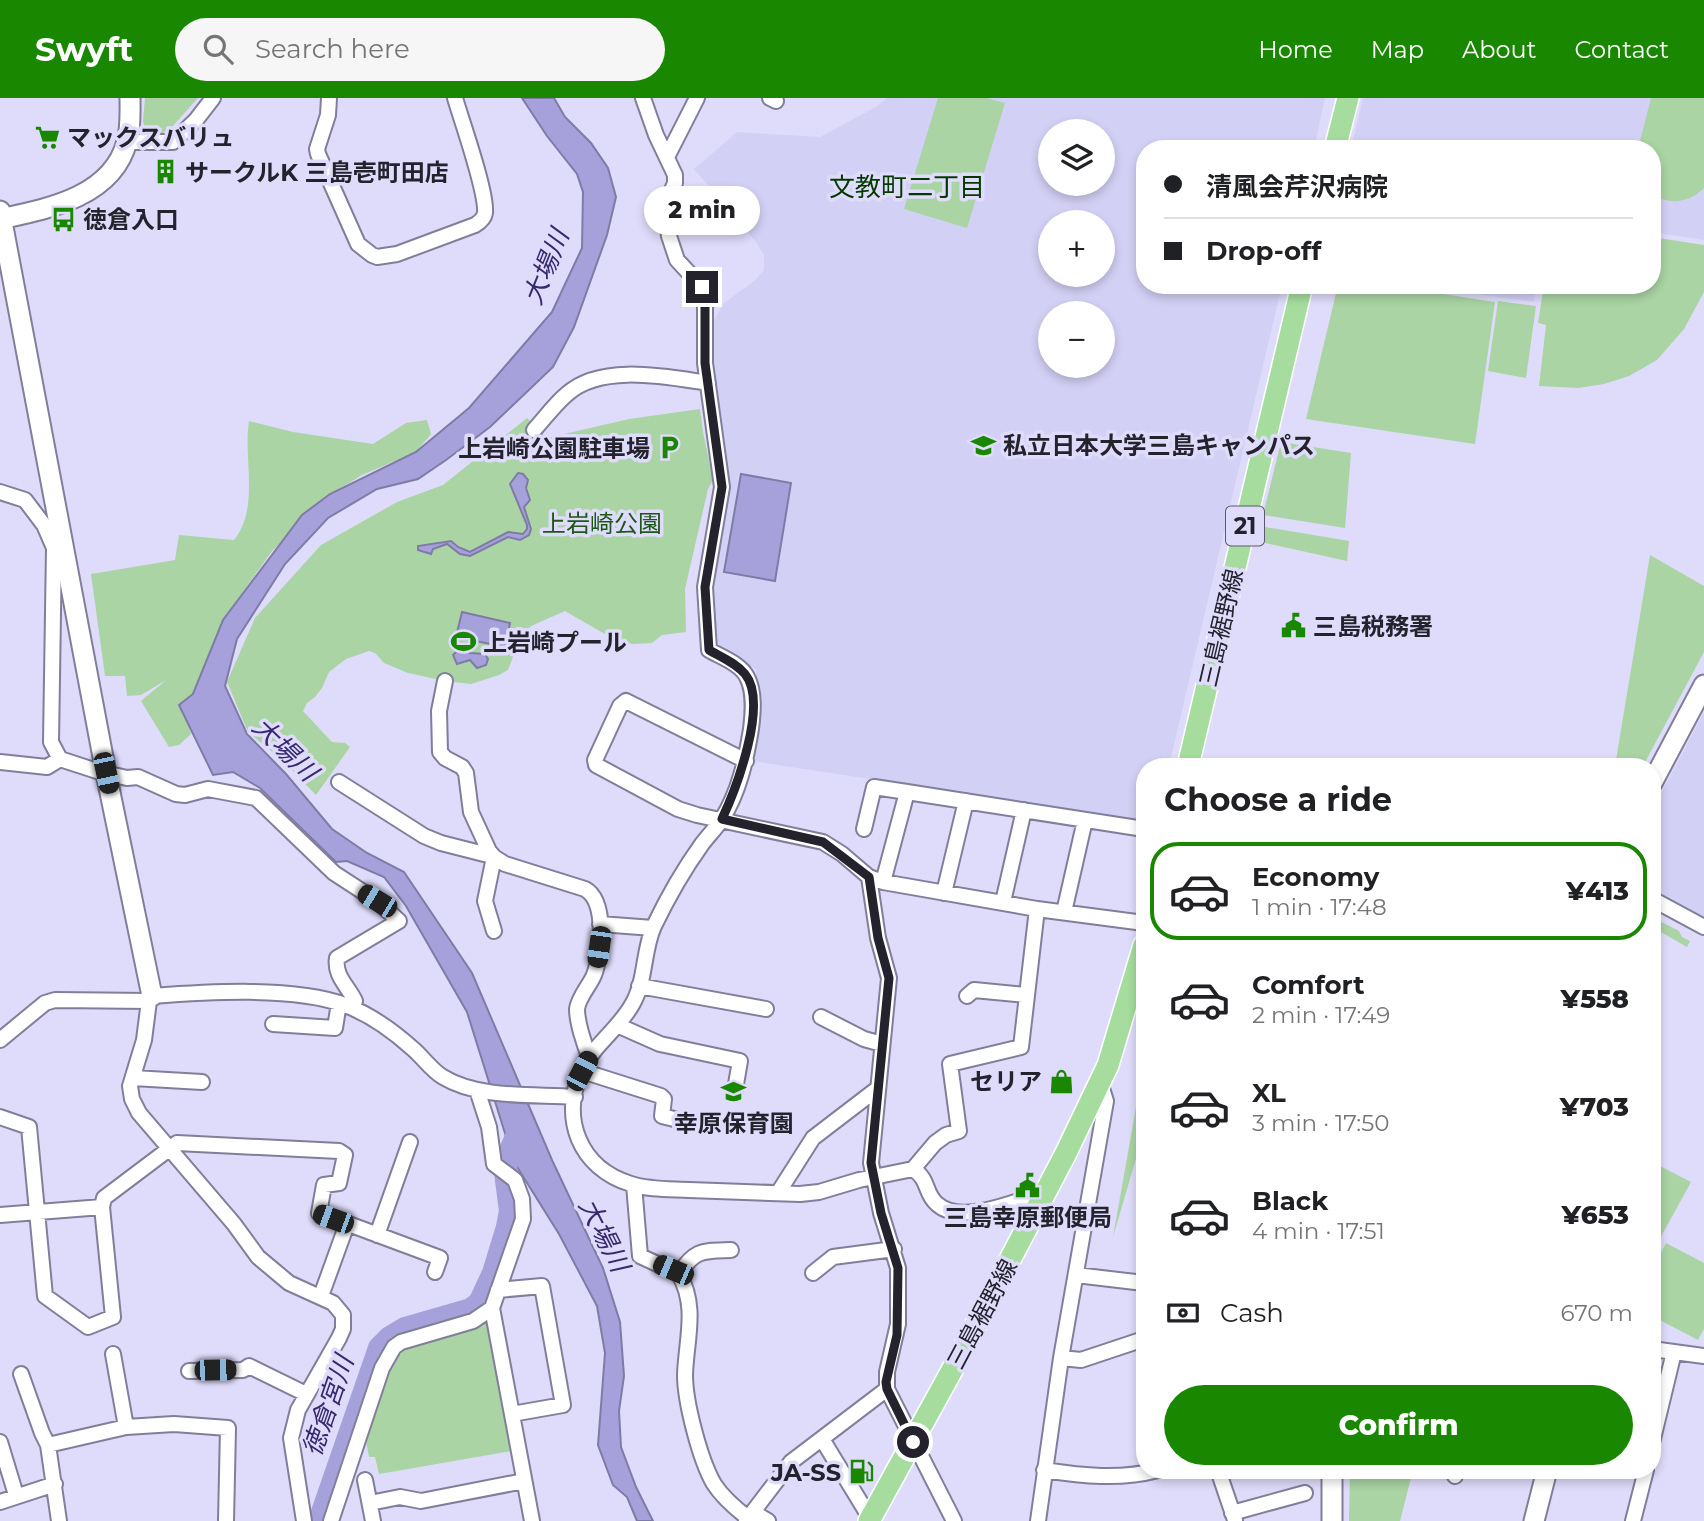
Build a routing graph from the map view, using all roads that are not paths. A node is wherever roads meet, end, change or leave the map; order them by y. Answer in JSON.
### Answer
{"nodes":[{"id":1,"x":130,"y":98,"type":"edge"},
{"id":2,"x":213,"y":98,"type":"edge"},
{"id":3,"x":329,"y":98,"type":"edge"},
{"id":4,"x":455,"y":98,"type":"edge"},
{"id":5,"x":643,"y":98,"type":"edge"},
{"id":6,"x":697,"y":98,"type":"edge"},
{"id":7,"x":1348,"y":98,"type":"edge"},
{"id":8,"x":1337,"y":140,"type":"edge"},
{"id":9,"x":127,"y":142,"type":"junction"},
{"id":10,"x":667,"y":157,"type":"junction"},
{"id":11,"x":0,"y":216,"type":"edge"},
{"id":12,"x":1300,"y":294,"type":"edge"},
{"id":13,"x":708,"y":383,"type":"junction"},
{"id":14,"x":534,"y":430,"type":"dead end"},
{"id":15,"x":0,"y":492,"type":"edge"},
{"id":16,"x":445,"y":681,"type":"dead end"},
{"id":17,"x":1704,"y":685,"type":"edge"},
{"id":18,"x":60,"y":758,"type":"junction"},
{"id":19,"x":1190,"y":758,"type":"edge"},
{"id":20,"x":746,"y":761,"type":"junction"},
{"id":21,"x":0,"y":762,"type":"edge"},
{"id":22,"x":1661,"y":766,"type":"edge"},
{"id":23,"x":106,"y":773,"type":"junction"},
{"id":24,"x":339,"y":782,"type":"dead end"},
{"id":25,"x":907,"y":792,"type":"junction"},
{"id":26,"x":966,"y":801,"type":"junction"},
{"id":27,"x":1024,"y":810,"type":"junction"},
{"id":28,"x":722,"y":819,"type":"junction"},
{"id":29,"x":1086,"y":820,"type":"junction"},
{"id":30,"x":1136,"y":828,"type":"edge"},
{"id":31,"x":864,"y":829,"type":"dead end"},
{"id":32,"x":493,"y":857,"type":"junction"},
{"id":33,"x":876,"y":879,"type":"junction"},
{"id":34,"x":944,"y":893,"type":"junction"},
{"id":35,"x":1003,"y":902,"type":"junction"},
{"id":36,"x":1661,"y":904,"type":"edge"},
{"id":37,"x":1037,"y":909,"type":"junction"},
{"id":38,"x":1064,"y":912,"type":"junction"},
{"id":39,"x":1136,"y":922,"type":"edge"},
{"id":40,"x":600,"y":925,"type":"junction"},
{"id":41,"x":1704,"y":927,"type":"edge"},
{"id":42,"x":653,"y":928,"type":"junction"},
{"id":43,"x":494,"y":931,"type":"dead end"},
{"id":44,"x":1136,"y":974,"type":"edge"},
{"id":45,"x":639,"y":986,"type":"junction"},
{"id":46,"x":1026,"y":995,"type":"junction"},
{"id":47,"x":967,"y":996,"type":"dead end"},
{"id":48,"x":150,"y":999,"type":"junction"},
{"id":49,"x":346,"y":1005,"type":"junction"},
{"id":50,"x":766,"y":1009,"type":"dead end"},
{"id":51,"x":821,"y":1017,"type":"dead end"},
{"id":52,"x":273,"y":1024,"type":"dead end"},
{"id":53,"x":617,"y":1025,"type":"junction"},
{"id":54,"x":0,"y":1040,"type":"edge"},
{"id":55,"x":882,"y":1044,"type":"junction"},
{"id":56,"x":589,"y":1056,"type":"junction"},
{"id":57,"x":582,"y":1071,"type":"junction"},
{"id":58,"x":133,"y":1078,"type":"junction"},
{"id":59,"x":202,"y":1082,"type":"dead end"},
{"id":60,"x":1100,"y":1082,"type":"junction"},
{"id":61,"x":877,"y":1089,"type":"junction"},
{"id":62,"x":735,"y":1090,"type":"dead end"},
{"id":63,"x":480,"y":1091,"type":"junction"},
{"id":64,"x":575,"y":1097,"type":"junction"},
{"id":65,"x":0,"y":1117,"type":"edge"},
{"id":66,"x":682,"y":1121,"type":"dead end"},
{"id":67,"x":410,"y":1142,"type":"dead end"},
{"id":68,"x":170,"y":1149,"type":"junction"},
{"id":69,"x":913,"y":1169,"type":"junction"},
{"id":70,"x":873,"y":1177,"type":"junction"},
{"id":71,"x":634,"y":1185,"type":"junction"},
{"id":72,"x":1047,"y":1191,"type":"junction"},
{"id":73,"x":778,"y":1193,"type":"junction"},
{"id":74,"x":102,"y":1206,"type":"junction"},
{"id":75,"x":38,"y":1213,"type":"junction"},
{"id":76,"x":0,"y":1215,"type":"edge"},
{"id":77,"x":347,"y":1224,"type":"junction"},
{"id":78,"x":377,"y":1235,"type":"junction"},
{"id":79,"x":894,"y":1248,"type":"junction"},
{"id":80,"x":731,"y":1251,"type":"dead end"},
{"id":81,"x":435,"y":1272,"type":"dead end"},
{"id":82,"x":813,"y":1273,"type":"dead end"},
{"id":83,"x":679,"y":1274,"type":"junction"},
{"id":84,"x":1076,"y":1275,"type":"junction"},
{"id":85,"x":1136,"y":1282,"type":"edge"},
{"id":86,"x":498,"y":1290,"type":"junction"},
{"id":87,"x":321,"y":1296,"type":"junction"},
{"id":88,"x":492,"y":1308,"type":"junction"},
{"id":89,"x":1136,"y":1342,"type":"edge"},
{"id":90,"x":1661,"y":1350,"type":"edge"},
{"id":91,"x":1674,"y":1352,"type":"junction"},
{"id":92,"x":113,"y":1354,"type":"dead end"},
{"id":93,"x":1704,"y":1356,"type":"edge"},
{"id":94,"x":1061,"y":1358,"type":"junction"},
{"id":95,"x":189,"y":1371,"type":"dead end"},
{"id":96,"x":21,"y":1374,"type":"dead end"},
{"id":97,"x":887,"y":1389,"type":"junction"},
{"id":98,"x":306,"y":1394,"type":"junction"},
{"id":99,"x":1661,"y":1406,"type":"edge"},
{"id":100,"x":512,"y":1414,"type":"junction"},
{"id":101,"x":126,"y":1427,"type":"junction"},
{"id":102,"x":822,"y":1439,"type":"junction"},
{"id":103,"x":0,"y":1442,"type":"edge"},
{"id":104,"x":913,"y":1442,"type":"junction"},
{"id":105,"x":48,"y":1444,"type":"junction"},
{"id":106,"x":1044,"y":1470,"type":"junction"},
{"id":107,"x":1136,"y":1473,"type":"edge"},
{"id":108,"x":1221,"y":1479,"type":"edge"},
{"id":109,"x":1332,"y":1479,"type":"edge"},
{"id":110,"x":1545,"y":1479,"type":"edge"},
{"id":111,"x":1644,"y":1479,"type":"edge"},
{"id":112,"x":365,"y":1480,"type":"dead end"},
{"id":113,"x":524,"y":1481,"type":"junction"},
{"id":114,"x":55,"y":1484,"type":"junction"},
{"id":115,"x":1306,"y":1493,"type":"dead end"},
{"id":116,"x":16,"y":1495,"type":"junction"},
{"id":117,"x":0,"y":1502,"type":"edge"},
{"id":118,"x":370,"y":1503,"type":"junction"},
{"id":119,"x":749,"y":1517,"type":"edge"},
{"id":120,"x":1234,"y":1517,"type":"edge"},
{"id":121,"x":869,"y":1520,"type":"edge"},
{"id":122,"x":59,"y":1521,"type":"edge"},
{"id":123,"x":226,"y":1521,"type":"edge"},
{"id":124,"x":304,"y":1521,"type":"edge"},
{"id":125,"x":331,"y":1521,"type":"edge"},
{"id":126,"x":373,"y":1521,"type":"edge"},
{"id":127,"x":532,"y":1521,"type":"edge"},
{"id":128,"x":768,"y":1521,"type":"edge"},
{"id":129,"x":954,"y":1521,"type":"edge"},
{"id":130,"x":1038,"y":1521,"type":"edge"},
{"id":131,"x":1332,"y":1521,"type":"edge"},
{"id":132,"x":1534,"y":1521,"type":"edge"},
{"id":133,"x":1633,"y":1521,"type":"edge"}],
"edges":[{"from":1,"to":9,"type":"street"},
{"from":2,"to":9,"type":"street"},
{"from":3,"to":4,"type":"street"},
{"from":5,"to":10,"type":"street"},
{"from":6,"to":10,"type":"street"},
{"from":7,"to":8,"type":"main road"},
{"from":9,"to":11,"type":"street"},
{"from":10,"to":13,"type":"street"},
{"from":11,"to":23,"type":"street"},
{"from":12,"to":19,"type":"main road","name":"三島裾野線","number":"21"},
{"from":13,"to":14,"type":"street"},
{"from":13,"to":20,"type":"street"},
{"from":15,"to":18,"type":"street"},
{"from":16,"to":32,"type":"street"},
{"from":17,"to":22,"type":"street"},
{"from":18,"to":21,"type":"street"},
{"from":18,"to":23,"type":"street"},
{"from":20,"to":28,"type":"street"},
{"from":20,"to":28,"type":"street"},
{"from":23,"to":48,"type":"street"},
{"from":23,"to":49,"type":"street"},
{"from":24,"to":32,"type":"street"},
{"from":25,"to":26,"type":"street"},
{"from":25,"to":31,"type":"street"},
{"from":25,"to":33,"type":"street"},
{"from":26,"to":27,"type":"street"},
{"from":26,"to":34,"type":"street"},
{"from":27,"to":29,"type":"street"},
{"from":27,"to":35,"type":"street"},
{"from":28,"to":33,"type":"street"},
{"from":28,"to":42,"type":"street"},
{"from":29,"to":30,"type":"street"},
{"from":29,"to":38,"type":"street"},
{"from":32,"to":40,"type":"street"},
{"from":32,"to":43,"type":"street"},
{"from":33,"to":34,"type":"street"},
{"from":33,"to":55,"type":"street"},
{"from":34,"to":35,"type":"street"},
{"from":35,"to":37,"type":"street"},
{"from":36,"to":41,"type":"street"},
{"from":37,"to":38,"type":"street"},
{"from":37,"to":46,"type":"street"},
{"from":38,"to":39,"type":"street"},
{"from":40,"to":42,"type":"street"},
{"from":40,"to":56,"type":"street"},
{"from":42,"to":45,"type":"street"},
{"from":44,"to":60,"type":"main road","name":"三島裾野線"},
{"from":45,"to":50,"type":"street"},
{"from":45,"to":53,"type":"street"},
{"from":46,"to":47,"type":"street"},
{"from":46,"to":69,"type":"street"},
{"from":48,"to":49,"type":"street"},
{"from":48,"to":54,"type":"street"},
{"from":48,"to":58,"type":"street"},
{"from":49,"to":52,"type":"street"},
{"from":49,"to":63,"type":"street"},
{"from":51,"to":55,"type":"street"},
{"from":53,"to":56,"type":"street"},
{"from":53,"to":62,"type":"street"},
{"from":55,"to":61,"type":"street"},
{"from":56,"to":57,"type":"street"},
{"from":57,"to":64,"type":"street"},
{"from":57,"to":66,"type":"street"},
{"from":58,"to":59,"type":"street"},
{"from":58,"to":68,"type":"street"},
{"from":60,"to":72,"type":"main road","name":"三島裾野線"},
{"from":60,"to":84,"type":"street"},
{"from":61,"to":70,"type":"street"},
{"from":61,"to":73,"type":"street"},
{"from":63,"to":64,"type":"street"},
{"from":63,"to":86,"type":"street"},
{"from":64,"to":71,"type":"street"},
{"from":65,"to":75,"type":"street"},
{"from":67,"to":78,"type":"street"},
{"from":68,"to":74,"type":"street"},
{"from":68,"to":77,"type":"street"},
{"from":68,"to":87,"type":"street"},
{"from":69,"to":70,"type":"street"},
{"from":69,"to":72,"type":"street"},
{"from":70,"to":73,"type":"street"},
{"from":70,"to":79,"type":"street"},
{"from":71,"to":73,"type":"street"},
{"from":71,"to":83,"type":"street"},
{"from":72,"to":104,"type":"main road","name":"三島裾野線"},
{"from":74,"to":75,"type":"street"},
{"from":74,"to":75,"type":"street"},
{"from":75,"to":76,"type":"street"},
{"from":77,"to":78,"type":"street"},
{"from":77,"to":87,"type":"street"},
{"from":78,"to":81,"type":"street"},
{"from":79,"to":82,"type":"street"},
{"from":79,"to":97,"type":"street"},
{"from":80,"to":83,"type":"street"},
{"from":83,"to":119,"type":"street"},
{"from":84,"to":85,"type":"street"},
{"from":84,"to":94,"type":"street"},
{"from":86,"to":88,"type":"street"},
{"from":86,"to":100,"type":"street"},
{"from":87,"to":98,"type":"street"},
{"from":88,"to":100,"type":"street"},
{"from":88,"to":125,"type":"street"},
{"from":89,"to":94,"type":"street"},
{"from":90,"to":91,"type":"street"},
{"from":91,"to":93,"type":"street"},
{"from":91,"to":99,"type":"street"},
{"from":92,"to":101,"type":"street"},
{"from":94,"to":106,"type":"street"},
{"from":95,"to":98,"type":"street"},
{"from":96,"to":105,"type":"street"},
{"from":97,"to":102,"type":"street"},
{"from":97,"to":104,"type":"street"},
{"from":98,"to":124,"type":"street"},
{"from":100,"to":113,"type":"street"},
{"from":101,"to":105,"type":"street"},
{"from":101,"to":123,"type":"street"},
{"from":102,"to":119,"type":"street"},
{"from":102,"to":121,"type":"street"},
{"from":103,"to":116,"type":"street"},
{"from":104,"to":121,"type":"main road","name":"三島裾野線"},
{"from":104,"to":129,"type":"street"},
{"from":105,"to":114,"type":"street"},
{"from":106,"to":107,"type":"street"},
{"from":106,"to":130,"type":"street"},
{"from":108,"to":120,"type":"street"},
{"from":109,"to":131,"type":"street"},
{"from":110,"to":132,"type":"street"},
{"from":111,"to":133,"type":"street"},
{"from":112,"to":118,"type":"street"},
{"from":113,"to":118,"type":"street"},
{"from":113,"to":127,"type":"street"},
{"from":114,"to":116,"type":"street"},
{"from":114,"to":122,"type":"street"},
{"from":115,"to":120,"type":"street"},
{"from":116,"to":117,"type":"street"},
{"from":118,"to":126,"type":"street"},
{"from":119,"to":128,"type":"street"}]}
